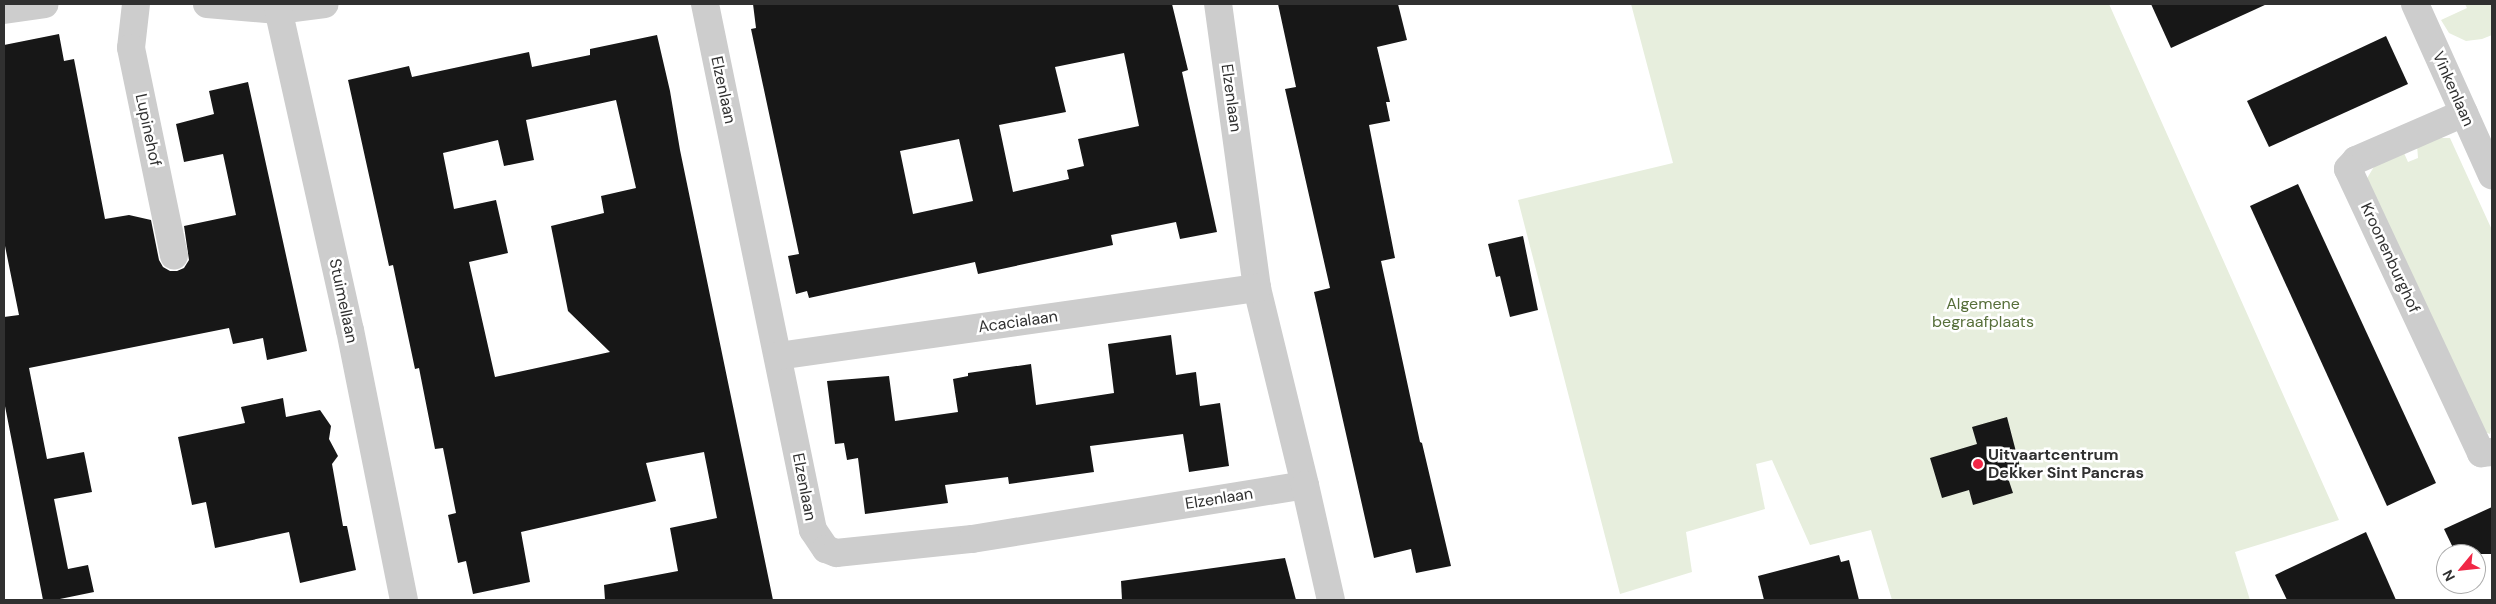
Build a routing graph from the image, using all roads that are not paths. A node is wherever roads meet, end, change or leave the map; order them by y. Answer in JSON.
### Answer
{"nodes":[{"id":1,"x":46,"y":4,"type":"edge"},
{"id":2,"x":136,"y":4,"type":"edge"},
{"id":3,"x":207,"y":4,"type":"edge"},
{"id":4,"x":325,"y":4,"type":"edge"},
{"id":5,"x":705,"y":4,"type":"edge"},
{"id":6,"x":1218,"y":4,"type":"edge"},
{"id":7,"x":2415,"y":4,"type":"edge"},
{"id":8,"x":278,"y":7,"type":"edge"},
{"id":9,"x":4,"y":10,"type":"edge"},
{"id":10,"x":2464,"y":113,"type":"junction"},
{"id":11,"x":2492,"y":175,"type":"edge"},
{"id":12,"x":174,"y":256,"type":"dead end"},
{"id":13,"x":1257,"y":288,"type":"junction"},
{"id":14,"x":778,"y":356,"type":"junction"},
{"id":15,"x":2492,"y":452,"type":"edge"},
{"id":16,"x":1305,"y":485,"type":"junction"},
{"id":17,"x":404,"y":600,"type":"edge"},
{"id":18,"x":1331,"y":600,"type":"edge"}],
"edges":[{"from":1,"to":9,"type":"street"},
{"from":2,"to":12,"type":"street","name":"Lupinehof"},
{"from":3,"to":8,"type":"street"},
{"from":4,"to":8,"type":"street"},
{"from":5,"to":14,"type":"street","name":"Elzenlaan"},
{"from":6,"to":13,"type":"street","name":"Elzenlaan"},
{"from":7,"to":10,"type":"street","name":"Vinkenlaan"},
{"from":8,"to":17,"type":"street","name":"Stuimellaan"},
{"from":10,"to":11,"type":"street","name":"Vinkenlaan"},
{"from":10,"to":15,"type":"street","name":"Kroonenburghof"},
{"from":13,"to":14,"type":"street","name":"Acacialaan"},
{"from":13,"to":16,"type":"street","name":"Elzenlaan"},
{"from":14,"to":16,"type":"street","name":"Elzenlaan"},
{"from":16,"to":18,"type":"street","name":"Elzenlaan"}]}
